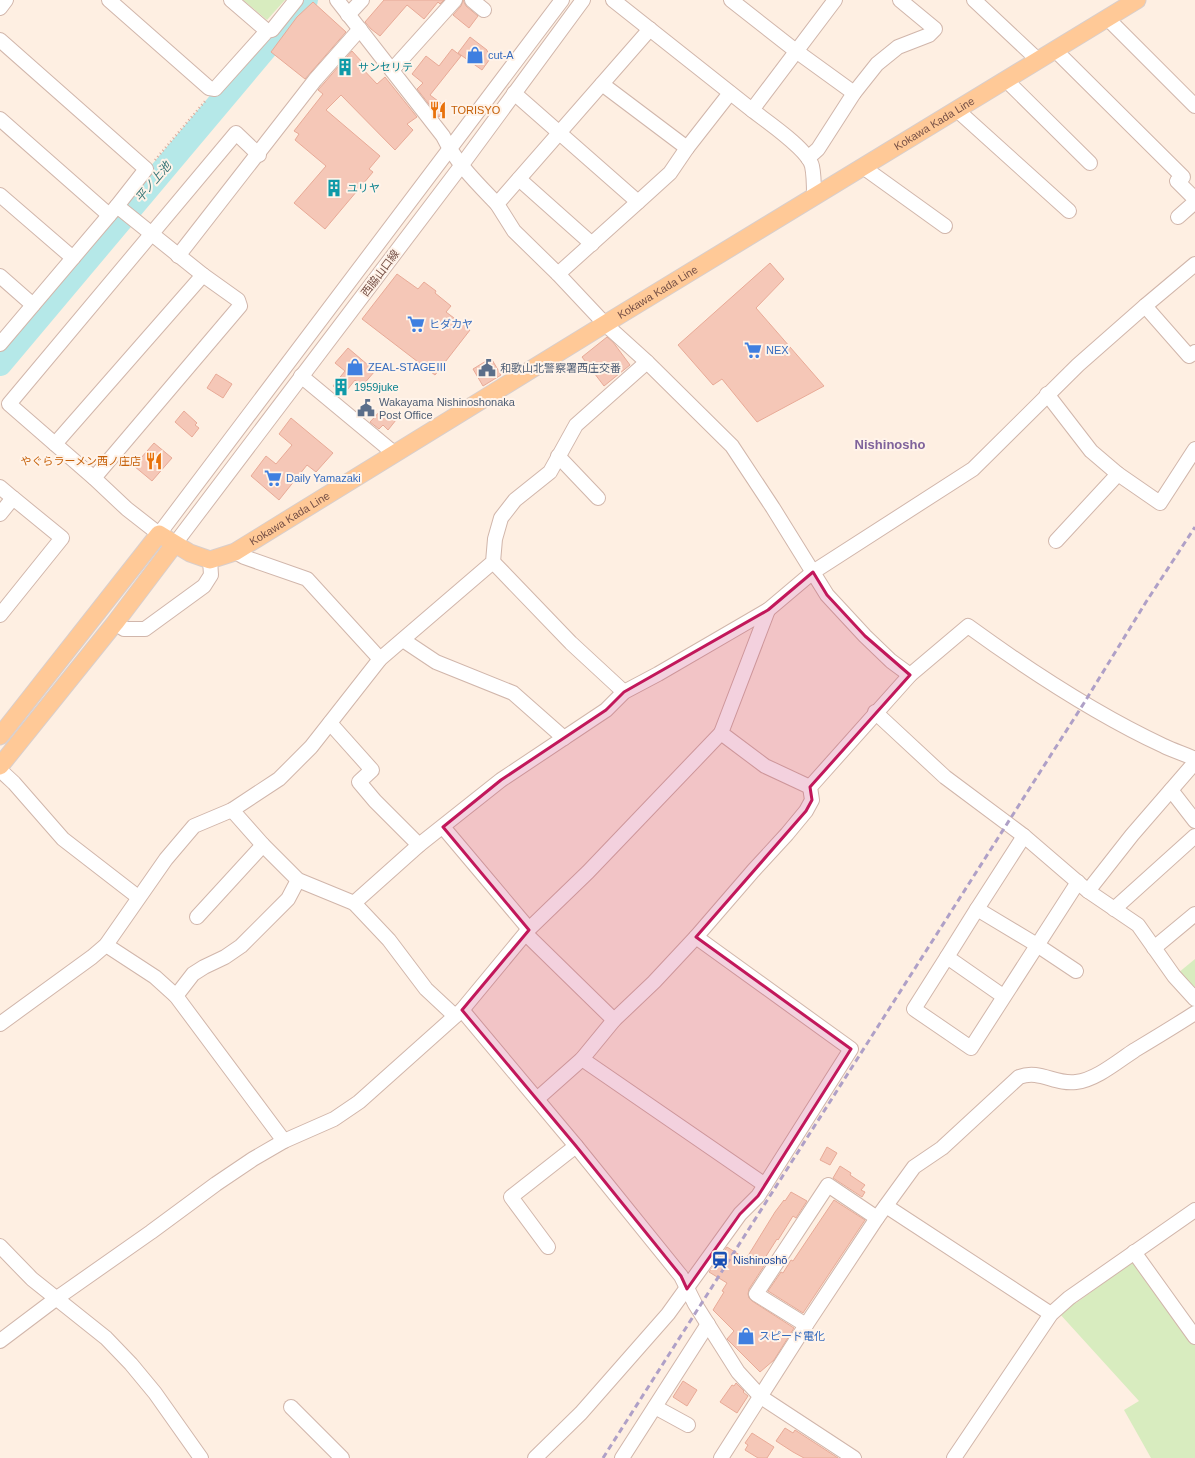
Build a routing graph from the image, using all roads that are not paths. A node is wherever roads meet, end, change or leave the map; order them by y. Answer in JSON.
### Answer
{"nodes":[{"id":1,"x":6,"y":0,"type":"edge"},
{"id":2,"x":109,"y":0,"type":"edge"},
{"id":3,"x":231,"y":0,"type":"edge"},
{"id":4,"x":296,"y":0,"type":"edge"},
{"id":5,"x":337,"y":0,"type":"edge"},
{"id":6,"x":362,"y":0,"type":"edge"},
{"id":7,"x":455,"y":0,"type":"edge"},
{"id":8,"x":472,"y":0,"type":"edge"},
{"id":9,"x":583,"y":0,"type":"edge"},
{"id":10,"x":613,"y":0,"type":"edge"},
{"id":11,"x":731,"y":0,"type":"edge"},
{"id":12,"x":835,"y":0,"type":"edge"},
{"id":13,"x":900,"y":0,"type":"edge"},
{"id":14,"x":974,"y":0,"type":"edge"},
{"id":15,"x":1137,"y":0,"type":"edge"},
{"id":16,"x":554,"y":3,"type":"edge"},
{"id":17,"x":0,"y":8,"type":"edge"},
{"id":18,"x":484,"y":10,"type":"dead end"},
{"id":19,"x":348,"y":15,"type":"junction"},
{"id":20,"x":1107,"y":18,"type":"junction"},
{"id":21,"x":360,"y":29,"type":"junction"},
{"id":22,"x":650,"y":29,"type":"junction"},
{"id":23,"x":267,"y":31,"type":"junction"},
{"id":24,"x":0,"y":40,"type":"edge"},
{"id":25,"x":1055,"y":50,"type":"junction"},
{"id":26,"x":796,"y":51,"type":"junction"},
{"id":27,"x":1038,"y":60,"type":"junction"},
{"id":28,"x":392,"y":70,"type":"junction"},
{"id":29,"x":1006,"y":80,"type":"junction"},
{"id":30,"x":602,"y":84,"type":"junction"},
{"id":31,"x":514,"y":93,"type":"junction"},
{"id":32,"x":730,"y":93,"type":"junction"},
{"id":33,"x":854,"y":93,"type":"junction"},
{"id":34,"x":1195,"y":106,"type":"edge"},
{"id":35,"x":752,"y":110,"type":"junction"},
{"id":36,"x":957,"y":110,"type":"junction"},
{"id":37,"x":0,"y":119,"type":"edge"},
{"id":38,"x":560,"y":133,"type":"junction"},
{"id":39,"x":449,"y":148,"type":"junction"},
{"id":40,"x":687,"y":148,"type":"junction"},
{"id":41,"x":258,"y":155,"type":"junction"},
{"id":42,"x":808,"y":158,"type":"junction"},
{"id":43,"x":1090,"y":163,"type":"dead end"},
{"id":44,"x":461,"y":166,"type":"junction"},
{"id":45,"x":863,"y":167,"type":"junction"},
{"id":46,"x":519,"y":179,"type":"junction"},
{"id":47,"x":0,"y":195,"type":"edge"},
{"id":48,"x":814,"y":196,"type":"junction"},
{"id":49,"x":1195,"y":199,"type":"edge"},
{"id":50,"x":638,"y":202,"type":"junction"},
{"id":51,"x":1195,"y":202,"type":"edge"},
{"id":52,"x":497,"y":204,"type":"junction"},
{"id":53,"x":1069,"y":211,"type":"dead end"},
{"id":54,"x":120,"y":212,"type":"junction"},
{"id":55,"x":1178,"y":217,"type":"dead end"},
{"id":56,"x":945,"y":226,"type":"dead end"},
{"id":57,"x":151,"y":234,"type":"junction"},
{"id":58,"x":592,"y":244,"type":"junction"},
{"id":59,"x":178,"y":256,"type":"junction"},
{"id":60,"x":73,"y":258,"type":"junction"},
{"id":61,"x":1195,"y":264,"type":"edge"},
{"id":62,"x":558,"y":274,"type":"junction"},
{"id":63,"x":0,"y":276,"type":"edge"},
{"id":64,"x":203,"y":276,"type":"junction"},
{"id":65,"x":33,"y":305,"type":"junction"},
{"id":66,"x":1145,"y":306,"type":"junction"},
{"id":67,"x":605,"y":324,"type":"junction"},
{"id":68,"x":0,"y":344,"type":"edge"},
{"id":69,"x":1195,"y":352,"type":"edge"},
{"id":70,"x":647,"y":362,"type":"junction"},
{"id":71,"x":301,"y":376,"type":"junction"},
{"id":72,"x":1047,"y":394,"type":"junction"},
{"id":73,"x":5,"y":400,"type":"edge"},
{"id":74,"x":55,"y":444,"type":"junction"},
{"id":75,"x":1195,"y":449,"type":"edge"},
{"id":76,"x":395,"y":454,"type":"junction"},
{"id":77,"x":558,"y":456,"type":"junction"},
{"id":78,"x":1118,"y":474,"type":"junction"},
{"id":79,"x":94,"y":478,"type":"junction"},
{"id":80,"x":0,"y":487,"type":"edge"},
{"id":81,"x":13,"y":498,"type":"junction"},
{"id":82,"x":598,"y":498,"type":"dead end"},
{"id":83,"x":0,"y":514,"type":"edge"},
{"id":84,"x":158,"y":534,"type":"junction"},
{"id":85,"x":1056,"y":541,"type":"dead end"},
{"id":86,"x":174,"y":545,"type":"junction"},
{"id":87,"x":235,"y":552,"type":"junction"},
{"id":88,"x":210,"y":560,"type":"junction"},
{"id":89,"x":493,"y":562,"type":"junction"},
{"id":90,"x":813,"y":572,"type":"junction"},
{"id":91,"x":768,"y":610,"type":"junction"},
{"id":92,"x":0,"y":615,"type":"edge"},
{"id":93,"x":115,"y":623,"type":"junction"},
{"id":94,"x":403,"y":640,"type":"junction"},
{"id":95,"x":380,"y":659,"type":"junction"},
{"id":96,"x":910,"y":675,"type":"junction"},
{"id":97,"x":624,"y":692,"type":"junction"},
{"id":98,"x":876,"y":712,"type":"junction"},
{"id":99,"x":330,"y":723,"type":"junction"},
{"id":100,"x":721,"y":733,"type":"junction"},
{"id":101,"x":0,"y":736,"type":"edge"},
{"id":102,"x":564,"y":738,"type":"junction"},
{"id":103,"x":3,"y":757,"type":"edge"},
{"id":104,"x":1195,"y":759,"type":"edge"},
{"id":105,"x":1195,"y":764,"type":"edge"},
{"id":106,"x":0,"y":770,"type":"edge"},
{"id":107,"x":810,"y":787,"type":"junction"},
{"id":108,"x":1171,"y":790,"type":"junction"},
{"id":109,"x":232,"y":810,"type":"junction"},
{"id":110,"x":1195,"y":821,"type":"edge"},
{"id":111,"x":443,"y":826,"type":"junction"},
{"id":112,"x":1024,"y":836,"type":"junction"},
{"id":113,"x":1195,"y":836,"type":"edge"},
{"id":114,"x":263,"y":845,"type":"junction"},
{"id":115,"x":420,"y":845,"type":"junction"},
{"id":116,"x":298,"y":880,"type":"junction"},
{"id":117,"x":1083,"y":886,"type":"junction"},
{"id":118,"x":138,"y":897,"type":"junction"},
{"id":119,"x":354,"y":903,"type":"junction"},
{"id":120,"x":977,"y":909,"type":"junction"},
{"id":121,"x":1114,"y":909,"type":"junction"},
{"id":122,"x":1195,"y":914,"type":"edge"},
{"id":123,"x":197,"y":917,"type":"dead end"},
{"id":124,"x":527,"y":932,"type":"junction"},
{"id":125,"x":696,"y":937,"type":"junction"},
{"id":126,"x":106,"y":945,"type":"junction"},
{"id":127,"x":1037,"y":945,"type":"junction"},
{"id":128,"x":1154,"y":948,"type":"junction"},
{"id":129,"x":947,"y":957,"type":"junction"},
{"id":130,"x":1076,"y":971,"type":"dead end"},
{"id":131,"x":176,"y":996,"type":"junction"},
{"id":132,"x":1003,"y":996,"type":"junction"},
{"id":133,"x":1195,"y":999,"type":"edge"},
{"id":134,"x":458,"y":1013,"type":"junction"},
{"id":135,"x":1195,"y":1014,"type":"edge"},
{"id":136,"x":614,"y":1020,"type":"junction"},
{"id":137,"x":0,"y":1024,"type":"edge"},
{"id":138,"x":582,"y":1059,"type":"junction"},
{"id":139,"x":537,"y":1099,"type":"junction"},
{"id":140,"x":284,"y":1141,"type":"junction"},
{"id":141,"x":576,"y":1146,"type":"junction"},
{"id":142,"x":765,"y":1185,"type":"junction"},
{"id":143,"x":886,"y":1206,"type":"junction"},
{"id":144,"x":1195,"y":1210,"type":"edge"},
{"id":145,"x":877,"y":1218,"type":"junction"},
{"id":146,"x":0,"y":1246,"type":"edge"},
{"id":147,"x":548,"y":1247,"type":"dead end"},
{"id":148,"x":1134,"y":1252,"type":"junction"},
{"id":149,"x":687,"y":1289,"type":"junction"},
{"id":150,"x":57,"y":1298,"type":"junction"},
{"id":151,"x":1051,"y":1314,"type":"junction"},
{"id":152,"x":708,"y":1324,"type":"junction"},
{"id":153,"x":806,"y":1325,"type":"junction"},
{"id":154,"x":1195,"y":1337,"type":"edge"},
{"id":155,"x":0,"y":1341,"type":"edge"},
{"id":156,"x":761,"y":1397,"type":"junction"},
{"id":157,"x":291,"y":1407,"type":"dead end"},
{"id":158,"x":655,"y":1407,"type":"junction"},
{"id":159,"x":688,"y":1425,"type":"dead end"},
{"id":160,"x":726,"y":1456,"type":"edge"},
{"id":161,"x":201,"y":1458,"type":"edge"},
{"id":162,"x":342,"y":1458,"type":"edge"},
{"id":163,"x":535,"y":1458,"type":"edge"},
{"id":164,"x":622,"y":1458,"type":"edge"},
{"id":165,"x":854,"y":1458,"type":"edge"},
{"id":166,"x":954,"y":1458,"type":"edge"}],
"edges":[{"from":1,"to":17,"type":"street"},
{"from":2,"to":23,"type":"street"},
{"from":3,"to":23,"type":"street"},
{"from":4,"to":23,"type":"street"},
{"from":5,"to":19,"type":"street"},
{"from":6,"to":19,"type":"street"},
{"from":7,"to":28,"type":"street"},
{"from":8,"to":18,"type":"street"},
{"from":9,"to":31,"type":"street","name":"西脇山口線"},
{"from":10,"to":22,"type":"street"},
{"from":11,"to":26,"type":"street"},
{"from":12,"to":26,"type":"street"},
{"from":13,"to":33,"type":"street"},
{"from":14,"to":27,"type":"street"},
{"from":15,"to":20,"type":"main road","name":"Kokawa Kada Line"},
{"from":16,"to":39,"type":"street","name":"西脇山口線"},
{"from":19,"to":21,"type":"street"},
{"from":20,"to":25,"type":"main road","name":"Kokawa Kada Line"},
{"from":20,"to":34,"type":"street"},
{"from":21,"to":28,"type":"street"},
{"from":21,"to":41,"type":"street"},
{"from":22,"to":30,"type":"street"},
{"from":22,"to":32,"type":"street"},
{"from":24,"to":54,"type":"street"},
{"from":25,"to":27,"type":"main road","name":"Kokawa Kada Line"},
{"from":25,"to":49,"type":"street"},
{"from":26,"to":33,"type":"street"},
{"from":26,"to":35,"type":"street"},
{"from":27,"to":29,"type":"main road","name":"Kokawa Kada Line"},
{"from":28,"to":39,"type":"street"},
{"from":29,"to":36,"type":"main road","name":"Kokawa Kada Line"},
{"from":29,"to":43,"type":"street"},
{"from":30,"to":38,"type":"street"},
{"from":30,"to":40,"type":"street"},
{"from":31,"to":38,"type":"street"},
{"from":31,"to":44,"type":"street","name":"西脇山口線"},
{"from":32,"to":35,"type":"street"},
{"from":32,"to":40,"type":"street"},
{"from":33,"to":42,"type":"street"},
{"from":35,"to":42,"type":"street"},
{"from":36,"to":45,"type":"main road","name":"Kokawa Kada Line"},
{"from":36,"to":53,"type":"street"},
{"from":37,"to":54,"type":"street"},
{"from":38,"to":46,"type":"street"},
{"from":38,"to":50,"type":"street"},
{"from":39,"to":44,"type":"street"},
{"from":39,"to":84,"type":"street","name":"西脇山口線"},
{"from":40,"to":50,"type":"street"},
{"from":41,"to":57,"type":"street"},
{"from":41,"to":59,"type":"street"},
{"from":42,"to":48,"type":"street"},
{"from":44,"to":52,"type":"street"},
{"from":44,"to":71,"type":"street","name":"西脇山口線"},
{"from":45,"to":48,"type":"main road","name":"Kokawa Kada Line"},
{"from":45,"to":56,"type":"street"},
{"from":46,"to":52,"type":"street"},
{"from":46,"to":58,"type":"street"},
{"from":47,"to":60,"type":"street"},
{"from":48,"to":67,"type":"main road","name":"Kokawa Kada Line"},
{"from":50,"to":58,"type":"street"},
{"from":51,"to":55,"type":"street"},
{"from":52,"to":62,"type":"street"},
{"from":54,"to":57,"type":"street"},
{"from":54,"to":60,"type":"street"},
{"from":57,"to":59,"type":"street"},
{"from":57,"to":73,"type":"street"},
{"from":58,"to":62,"type":"street"},
{"from":59,"to":64,"type":"street"},
{"from":60,"to":65,"type":"street"},
{"from":61,"to":66,"type":"street"},
{"from":62,"to":67,"type":"street"},
{"from":63,"to":65,"type":"street"},
{"from":64,"to":74,"type":"street"},
{"from":64,"to":79,"type":"street"},
{"from":65,"to":68,"type":"street"},
{"from":66,"to":69,"type":"street"},
{"from":66,"to":72,"type":"street"},
{"from":67,"to":70,"type":"street"},
{"from":67,"to":76,"type":"main road","name":"Kokawa Kada Line"},
{"from":70,"to":77,"type":"street"},
{"from":70,"to":90,"type":"street"},
{"from":71,"to":76,"type":"street"},
{"from":71,"to":86,"type":"street","name":"西脇山口線"},
{"from":72,"to":78,"type":"street"},
{"from":72,"to":90,"type":"street"},
{"from":73,"to":74,"type":"street"},
{"from":74,"to":79,"type":"street"},
{"from":75,"to":78,"type":"street"},
{"from":76,"to":87,"type":"main road","name":"Kokawa Kada Line"},
{"from":77,"to":82,"type":"street"},
{"from":77,"to":89,"type":"street"},
{"from":78,"to":85,"type":"street"},
{"from":79,"to":84,"type":"street"},
{"from":80,"to":81,"type":"street"},
{"from":81,"to":83,"type":"street"},
{"from":81,"to":92,"type":"street"},
{"from":84,"to":86,"type":"main road"},
{"from":84,"to":101,"type":"main road"},
{"from":86,"to":88,"type":"main road"},
{"from":86,"to":93,"type":"main road"},
{"from":87,"to":88,"type":"main road","name":"Kokawa Kada Line"},
{"from":87,"to":95,"type":"street"},
{"from":88,"to":93,"type":"street"},
{"from":89,"to":94,"type":"street"},
{"from":89,"to":97,"type":"street"},
{"from":90,"to":91,"type":"street"},
{"from":90,"to":96,"type":"street"},
{"from":91,"to":97,"type":"street"},
{"from":91,"to":100,"type":"street"},
{"from":93,"to":103,"type":"main road"},
{"from":94,"to":95,"type":"street"},
{"from":94,"to":102,"type":"street"},
{"from":95,"to":99,"type":"street"},
{"from":96,"to":98,"type":"street"},
{"from":96,"to":104,"type":"street"},
{"from":97,"to":102,"type":"street"},
{"from":98,"to":107,"type":"street"},
{"from":98,"to":112,"type":"street"},
{"from":99,"to":109,"type":"street"},
{"from":99,"to":115,"type":"street"},
{"from":100,"to":107,"type":"street"},
{"from":100,"to":124,"type":"street"},
{"from":102,"to":111,"type":"street"},
{"from":105,"to":108,"type":"street"},
{"from":106,"to":118,"type":"street"},
{"from":107,"to":125,"type":"street"},
{"from":108,"to":110,"type":"street"},
{"from":108,"to":117,"type":"street"},
{"from":109,"to":114,"type":"street"},
{"from":109,"to":118,"type":"street"},
{"from":111,"to":115,"type":"street"},
{"from":111,"to":124,"type":"street"},
{"from":112,"to":117,"type":"street"},
{"from":112,"to":120,"type":"street"},
{"from":113,"to":121,"type":"street"},
{"from":114,"to":116,"type":"street"},
{"from":114,"to":123,"type":"street"},
{"from":115,"to":119,"type":"street"},
{"from":116,"to":119,"type":"street"},
{"from":116,"to":131,"type":"street"},
{"from":117,"to":121,"type":"street"},
{"from":117,"to":127,"type":"street"},
{"from":118,"to":126,"type":"street"},
{"from":119,"to":134,"type":"street"},
{"from":120,"to":127,"type":"street"},
{"from":120,"to":129,"type":"street"},
{"from":121,"to":128,"type":"street"},
{"from":122,"to":128,"type":"street"},
{"from":124,"to":134,"type":"street"},
{"from":124,"to":136,"type":"street"},
{"from":125,"to":136,"type":"street"},
{"from":125,"to":142,"type":"street"},
{"from":126,"to":131,"type":"street"},
{"from":126,"to":137,"type":"street"},
{"from":127,"to":130,"type":"street"},
{"from":127,"to":132,"type":"street"},
{"from":128,"to":133,"type":"street"},
{"from":129,"to":132,"type":"street"},
{"from":129,"to":132,"type":"street"},
{"from":131,"to":140,"type":"street"},
{"from":134,"to":139,"type":"street"},
{"from":134,"to":140,"type":"street"},
{"from":135,"to":143,"type":"street"},
{"from":136,"to":138,"type":"street"},
{"from":138,"to":139,"type":"street"},
{"from":138,"to":142,"type":"street"},
{"from":139,"to":141,"type":"street"},
{"from":140,"to":150,"type":"street"},
{"from":141,"to":147,"type":"street"},
{"from":141,"to":149,"type":"street"},
{"from":142,"to":149,"type":"street"},
{"from":143,"to":145,"type":"street"},
{"from":143,"to":151,"type":"street"},
{"from":144,"to":148,"type":"street"},
{"from":145,"to":153,"type":"street"},
{"from":145,"to":153,"type":"street"},
{"from":146,"to":150,"type":"street"},
{"from":148,"to":151,"type":"street"},
{"from":148,"to":154,"type":"street"},
{"from":149,"to":152,"type":"street"},
{"from":149,"to":163,"type":"street"},
{"from":150,"to":155,"type":"street"},
{"from":150,"to":161,"type":"street"},
{"from":151,"to":166,"type":"street"},
{"from":152,"to":156,"type":"street"},
{"from":152,"to":158,"type":"street"},
{"from":153,"to":156,"type":"street"},
{"from":156,"to":160,"type":"street"},
{"from":156,"to":165,"type":"street"},
{"from":157,"to":162,"type":"street"},
{"from":158,"to":159,"type":"street"},
{"from":158,"to":164,"type":"street"}]}
